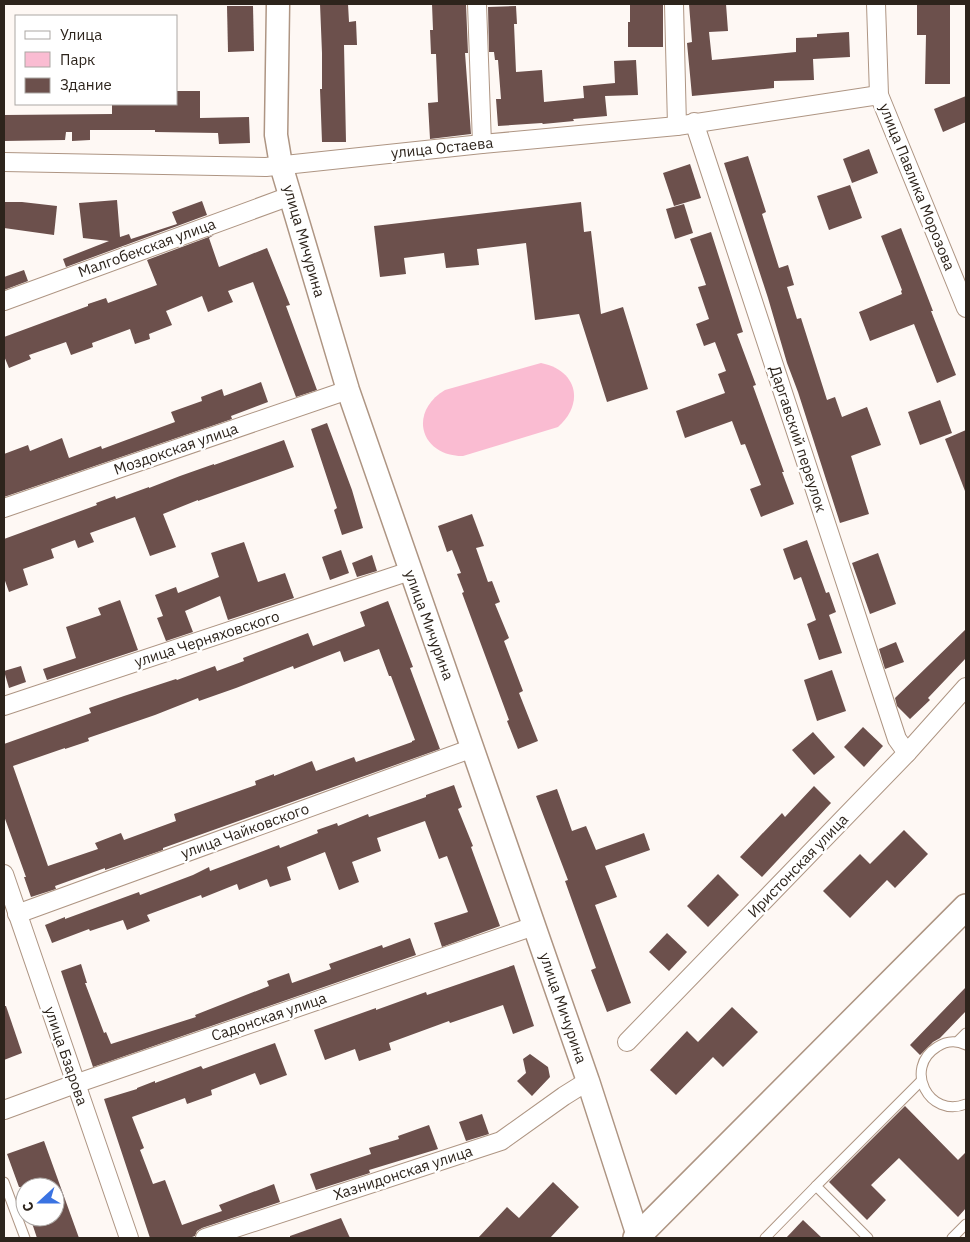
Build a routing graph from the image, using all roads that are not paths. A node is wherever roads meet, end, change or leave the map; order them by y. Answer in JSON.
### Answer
{"nodes":[{"id":1,"x":278,"y":4,"type":"edge"},
{"id":2,"x":477,"y":4,"type":"edge"},
{"id":3,"x":674,"y":4,"type":"edge"},
{"id":4,"x":876,"y":4,"type":"edge"},
{"id":5,"x":879,"y":95,"type":"junction"},
{"id":6,"x":685,"y":124,"type":"junction"},
{"id":7,"x":482,"y":144,"type":"junction"},
{"id":8,"x":4,"y":162,"type":"edge"},
{"id":9,"x":281,"y":165,"type":"junction"},
{"id":10,"x":290,"y":194,"type":"junction"},
{"id":11,"x":4,"y":301,"type":"edge"},
{"id":12,"x":966,"y":308,"type":"edge"},
{"id":13,"x":348,"y":390,"type":"junction"},
{"id":14,"x":4,"y":508,"type":"edge"},
{"id":15,"x":410,"y":571,"type":"junction"},
{"id":16,"x":966,"y":687,"type":"edge"},
{"id":17,"x":4,"y":706,"type":"edge"},
{"id":18,"x":473,"y":748,"type":"junction"},
{"id":19,"x":907,"y":753,"type":"junction"},
{"id":20,"x":4,"y":874,"type":"edge"},
{"id":21,"x":966,"y":907,"type":"edge"},
{"id":22,"x":17,"y":914,"type":"junction"},
{"id":23,"x":534,"y":926,"type":"junction"},
{"id":24,"x":966,"y":1033,"type":"edge"},
{"id":25,"x":627,"y":1042,"type":"dead end"},
{"id":26,"x":962,"y":1043,"type":"edge"},
{"id":27,"x":588,"y":1081,"type":"junction"},
{"id":28,"x":921,"y":1081,"type":"junction"},
{"id":29,"x":75,"y":1084,"type":"junction"},
{"id":30,"x":966,"y":1104,"type":"edge"},
{"id":31,"x":4,"y":1110,"type":"edge"},
{"id":32,"x":4,"y":1182,"type":"edge"},
{"id":33,"x":816,"y":1186,"type":"junction"},
{"id":34,"x":966,"y":1224,"type":"edge"},
{"id":35,"x":637,"y":1237,"type":"edge"},
{"id":36,"x":25,"y":1238,"type":"edge"},
{"id":37,"x":129,"y":1238,"type":"edge"},
{"id":38,"x":204,"y":1238,"type":"edge"},
{"id":39,"x":765,"y":1238,"type":"edge"},
{"id":40,"x":868,"y":1238,"type":"edge"},
{"id":41,"x":952,"y":1238,"type":"edge"}],
"edges":[{"from":1,"to":9,"type":"street","name":"улица Мичурина"},
{"from":2,"to":7,"type":"street"},
{"from":3,"to":6,"type":"street","name":"Даргавский переулок"},
{"from":4,"to":5,"type":"street","name":"улица Павлика Морозова"},
{"from":5,"to":6,"type":"street","name":"улица Остаева"},
{"from":5,"to":12,"type":"street","name":"улица Павлика Морозова"},
{"from":6,"to":7,"type":"street","name":"улица Остаева"},
{"from":6,"to":19,"type":"street","name":"Даргавский переулок"},
{"from":7,"to":9,"type":"street","name":"улица Остаева"},
{"from":8,"to":9,"type":"street","name":"улица Остаева"},
{"from":9,"to":10,"type":"street","name":"улица Мичурина"},
{"from":10,"to":11,"type":"street","name":"Малгобекская улица"},
{"from":10,"to":13,"type":"street","name":"улица Мичурина"},
{"from":13,"to":14,"type":"street","name":"Моздокская улица"},
{"from":13,"to":15,"type":"street","name":"улица Мичурина"},
{"from":15,"to":17,"type":"street","name":"улица Черняховского"},
{"from":15,"to":18,"type":"street","name":"улица Мичурина"},
{"from":16,"to":19,"type":"street","name":"Иристонская улица"},
{"from":18,"to":22,"type":"street","name":"улица Чайковского"},
{"from":18,"to":23,"type":"street","name":"улица Мичурина"},
{"from":19,"to":25,"type":"street","name":"Иристонская улица"},
{"from":20,"to":22,"type":"street","name":"улица Бзарова"},
{"from":21,"to":35,"type":"main road"},
{"from":22,"to":29,"type":"street","name":"улица Бзарова"},
{"from":23,"to":27,"type":"street","name":"улица Мичурина"},
{"from":23,"to":29,"type":"street","name":"Садонская улица"},
{"from":24,"to":26,"type":"lane"},
{"from":26,"to":28,"type":"lane"},
{"from":27,"to":35,"type":"street","name":"улица Мичурина"},
{"from":27,"to":38,"type":"street","name":"Хазнидонская улица"},
{"from":28,"to":30,"type":"lane"},
{"from":28,"to":33,"type":"lane"},
{"from":29,"to":31,"type":"street","name":"Садонская улица"},
{"from":29,"to":37,"type":"street","name":"улица Бзарова"},
{"from":32,"to":36,"type":"lane"},
{"from":33,"to":39,"type":"lane"},
{"from":33,"to":40,"type":"lane"},
{"from":34,"to":41,"type":"lane"}]}
